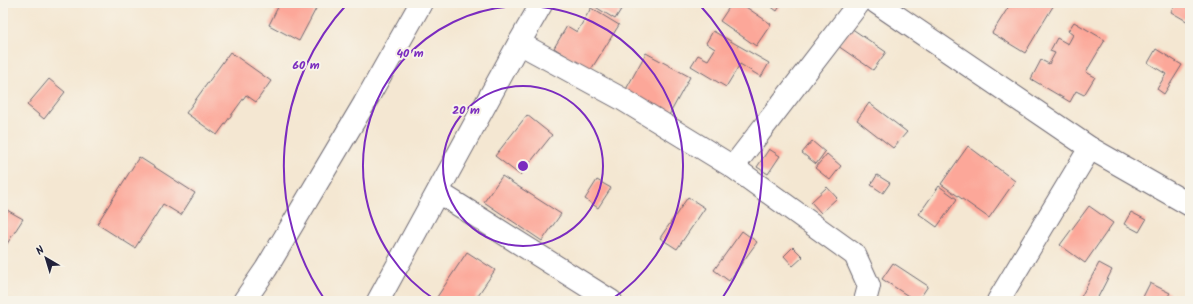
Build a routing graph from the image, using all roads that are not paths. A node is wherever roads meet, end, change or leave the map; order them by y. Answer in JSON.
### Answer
{"nodes":[{"id":1,"x":421,"y":3,"type":"edge"},
{"id":2,"x":542,"y":3,"type":"edge"},
{"id":3,"x":859,"y":3,"type":"edge"},
{"id":4,"x":877,"y":3,"type":"edge"},
{"id":5,"x":519,"y":43,"type":"junction"},
{"id":6,"x":1090,"y":148,"type":"junction"},
{"id":7,"x":733,"y":167,"type":"junction"},
{"id":8,"x":438,"y":192,"type":"junction"},
{"id":9,"x":1190,"y":204,"type":"edge"},
{"id":10,"x":244,"y":301,"type":"edge"},
{"id":11,"x":378,"y":301,"type":"edge"},
{"id":12,"x":611,"y":301,"type":"edge"},
{"id":13,"x":865,"y":301,"type":"edge"},
{"id":14,"x":998,"y":301,"type":"edge"}],
"edges":[{"from":1,"to":10,"type":"street"},
{"from":2,"to":5,"type":"street"},
{"from":3,"to":7,"type":"street"},
{"from":4,"to":6,"type":"street"},
{"from":5,"to":7,"type":"street"},
{"from":5,"to":8,"type":"street"},
{"from":6,"to":9,"type":"street"},
{"from":6,"to":14,"type":"street"},
{"from":7,"to":13,"type":"street"},
{"from":8,"to":11,"type":"street"},
{"from":8,"to":12,"type":"street"}]}
